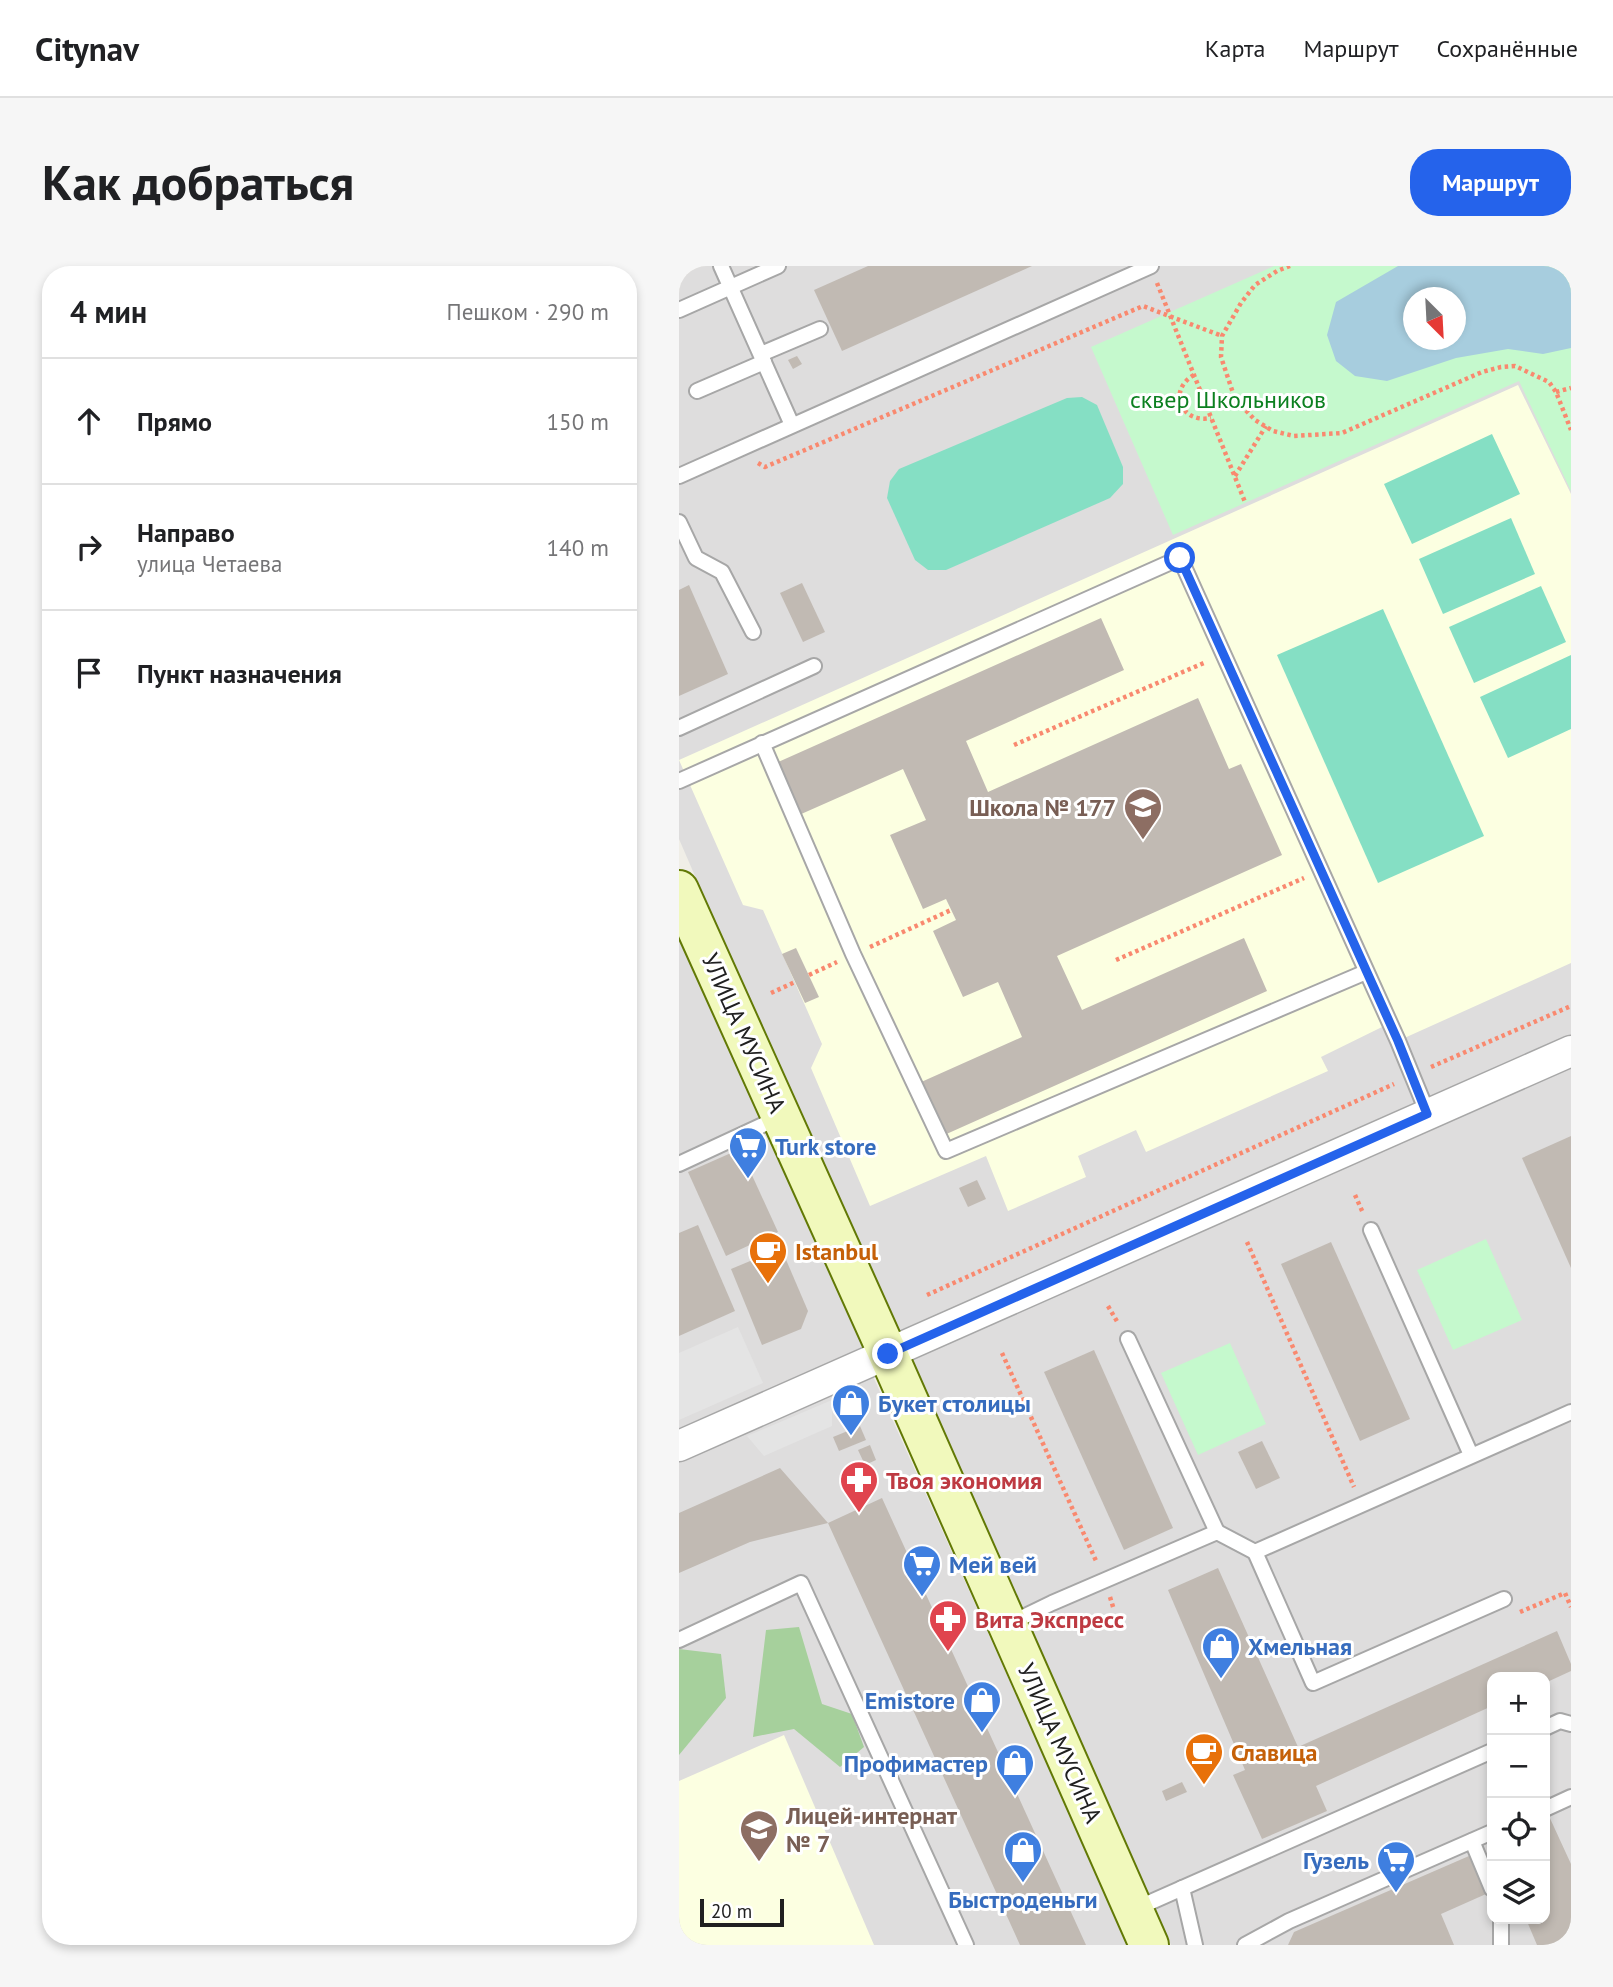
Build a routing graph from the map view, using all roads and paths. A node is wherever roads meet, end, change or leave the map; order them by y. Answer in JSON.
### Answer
{"nodes":[{"id":1,"x":721,"y":266,"type":"edge"},
{"id":2,"x":778,"y":266,"type":"edge"},
{"id":3,"x":1151,"y":266,"type":"edge"},
{"id":4,"x":1290,"y":266,"type":"edge"},
{"id":5,"x":731,"y":287,"type":"junction"},
{"id":6,"x":679,"y":310,"type":"edge"},
{"id":7,"x":1170,"y":316,"type":"junction"},
{"id":8,"x":820,"y":329,"type":"dead end"},
{"id":9,"x":1222,"y":336,"type":"junction"},
{"id":10,"x":763,"y":358,"type":"junction"},
{"id":11,"x":1194,"y":375,"type":"junction"},
{"id":12,"x":1571,"y":388,"type":"edge"},
{"id":13,"x":697,"y":391,"type":"dead end"},
{"id":14,"x":1556,"y":392,"type":"junction"},
{"id":15,"x":1211,"y":418,"type":"junction"},
{"id":16,"x":792,"y":425,"type":"junction"},
{"id":17,"x":1266,"y":426,"type":"junction"},
{"id":18,"x":1571,"y":430,"type":"edge"},
{"id":19,"x":753,"y":460,"type":"dead end"},
{"id":20,"x":679,"y":476,"type":"edge"},
{"id":21,"x":1235,"y":477,"type":"junction"},
{"id":22,"x":1245,"y":502,"type":"dead end"},
{"id":23,"x":679,"y":522,"type":"edge"},
{"id":24,"x":753,"y":632,"type":"dead end"},
{"id":25,"x":1223,"y":654,"type":"junction"},
{"id":26,"x":814,"y":666,"type":"dead end"},
{"id":27,"x":679,"y":728,"type":"edge"},
{"id":28,"x":762,"y":743,"type":"junction"},
{"id":29,"x":1014,"y":745,"type":"dead end"},
{"id":30,"x":679,"y":781,"type":"edge"},
{"id":31,"x":1321,"y":871,"type":"junction"},
{"id":32,"x":679,"y":890,"type":"edge"},
{"id":33,"x":951,"y":910,"type":"dead end"},
{"id":34,"x":916,"y":926,"type":"dead end"},
{"id":35,"x":1117,"y":960,"type":"dead end"},
{"id":36,"x":1366,"y":972,"type":"junction"},
{"id":37,"x":795,"y":982,"type":"dead end"},
{"id":38,"x":771,"y":993,"type":"dead end"},
{"id":39,"x":1571,"y":1006,"type":"edge"},
{"id":40,"x":1571,"y":1051,"type":"edge"},
{"id":41,"x":1412,"y":1075,"type":"junction"},
{"id":42,"x":1427,"y":1114,"type":"junction"},
{"id":43,"x":781,"y":1116,"type":"junction"},
{"id":44,"x":679,"y":1164,"type":"edge"},
{"id":45,"x":1371,"y":1230,"type":"dead end"},
{"id":46,"x":1247,"y":1242,"type":"dead end"},
{"id":47,"x":927,"y":1295,"type":"dead end"},
{"id":48,"x":1128,"y":1339,"type":"dead end"},
{"id":49,"x":1002,"y":1353,"type":"dead end"},
{"id":50,"x":888,"y":1354,"type":"junction"},
{"id":51,"x":1571,"y":1412,"type":"edge"},
{"id":52,"x":679,"y":1446,"type":"edge"},
{"id":53,"x":1471,"y":1455,"type":"junction"},
{"id":54,"x":1362,"y":1504,"type":"junction"},
{"id":55,"x":1217,"y":1532,"type":"junction"},
{"id":56,"x":1255,"y":1552,"type":"junction"},
{"id":57,"x":1105,"y":1581,"type":"junction"},
{"id":58,"x":1504,"y":1599,"type":"joint"},
{"id":59,"x":1571,"y":1607,"type":"edge"},
{"id":60,"x":1114,"y":1610,"type":"dead end"},
{"id":61,"x":1008,"y":1625,"type":"junction"},
{"id":62,"x":679,"y":1640,"type":"edge"},
{"id":63,"x":1571,"y":1724,"type":"edge"},
{"id":64,"x":1550,"y":1726,"type":"edge"},
{"id":65,"x":1487,"y":1753,"type":"edge"},
{"id":66,"x":1571,"y":1797,"type":"edge"},
{"id":67,"x":1550,"y":1807,"type":"edge"},
{"id":68,"x":1487,"y":1834,"type":"edge"},
{"id":69,"x":1472,"y":1841,"type":"junction"},
{"id":70,"x":1487,"y":1877,"type":"edge"},
{"id":71,"x":1182,"y":1888,"type":"junction"},
{"id":72,"x":1134,"y":1910,"type":"junction"},
{"id":73,"x":1501,"y":1924,"type":"edge"},
{"id":74,"x":966,"y":1945,"type":"edge"},
{"id":75,"x":1149,"y":1945,"type":"edge"},
{"id":76,"x":1195,"y":1945,"type":"edge"},
{"id":77,"x":1245,"y":1945,"type":"edge"},
{"id":78,"x":1501,"y":1945,"type":"edge"}],
"edges":[{"from":1,"to":5,"type":"lane"},
{"from":2,"to":5,"type":"lane"},
{"from":3,"to":7,"type":"path"},
{"from":3,"to":16,"type":"lane"},
{"from":4,"to":9,"type":"path"},
{"from":5,"to":6,"type":"lane"},
{"from":5,"to":10,"type":"lane"},
{"from":7,"to":9,"type":"path"},
{"from":7,"to":11,"type":"path"},
{"from":7,"to":19,"type":"path"},
{"from":8,"to":10,"type":"lane"},
{"from":9,"to":17,"type":"path"},
{"from":10,"to":13,"type":"lane"},
{"from":10,"to":16,"type":"lane"},
{"from":11,"to":15,"type":"path"},
{"from":11,"to":15,"type":"path"},
{"from":12,"to":14,"type":"path"},
{"from":14,"to":17,"type":"path"},
{"from":14,"to":18,"type":"path"},
{"from":15,"to":21,"type":"path"},
{"from":16,"to":20,"type":"lane"},
{"from":17,"to":21,"type":"path"},
{"from":21,"to":22,"type":"path"},
{"from":23,"to":24,"type":"lane"},
{"from":25,"to":28,"type":"lane"},
{"from":25,"to":29,"type":"path"},
{"from":25,"to":31,"type":"lane"},
{"from":26,"to":27,"type":"lane"},
{"from":28,"to":30,"type":"lane"},
{"from":28,"to":36,"type":"lane"},
{"from":31,"to":35,"type":"path"},
{"from":31,"to":36,"type":"lane"},
{"from":32,"to":43,"type":"street","name":"УЛИЦА МУСИНА"},
{"from":33,"to":34,"type":"path"},
{"from":36,"to":41,"type":"lane"},
{"from":37,"to":38,"type":"path"},
{"from":39,"to":41,"type":"path"},
{"from":40,"to":42,"type":"street"},
{"from":41,"to":42,"type":"lane"},
{"from":41,"to":47,"type":"path"},
{"from":42,"to":50,"type":"street"},
{"from":43,"to":44,"type":"lane"},
{"from":43,"to":50,"type":"street","name":"УЛИЦА МУСИНА"},
{"from":45,"to":53,"type":"lane"},
{"from":46,"to":54,"type":"path"},
{"from":48,"to":55,"type":"lane"},
{"from":49,"to":57,"type":"path"},
{"from":50,"to":52,"type":"street"},
{"from":50,"to":61,"type":"street","name":"УЛИЦА МУСИНА"},
{"from":51,"to":53,"type":"lane"},
{"from":53,"to":54,"type":"lane"},
{"from":54,"to":56,"type":"lane"},
{"from":55,"to":56,"type":"lane"},
{"from":55,"to":57,"type":"lane"},
{"from":56,"to":58,"type":"lane"},
{"from":57,"to":60,"type":"path"},
{"from":57,"to":61,"type":"lane"},
{"from":58,"to":59,"type":"path"},
{"from":61,"to":72,"type":"street","name":"УЛИЦА МУСИНА"},
{"from":62,"to":74,"type":"lane"},
{"from":63,"to":64,"type":"lane"},
{"from":65,"to":71,"type":"lane"},
{"from":66,"to":67,"type":"lane"},
{"from":68,"to":69,"type":"lane"},
{"from":69,"to":70,"type":"lane"},
{"from":69,"to":77,"type":"lane"},
{"from":71,"to":72,"type":"lane"},
{"from":71,"to":76,"type":"lane"},
{"from":72,"to":75,"type":"street","name":"УЛИЦА МУСИНА"},
{"from":73,"to":78,"type":"lane"}]}
